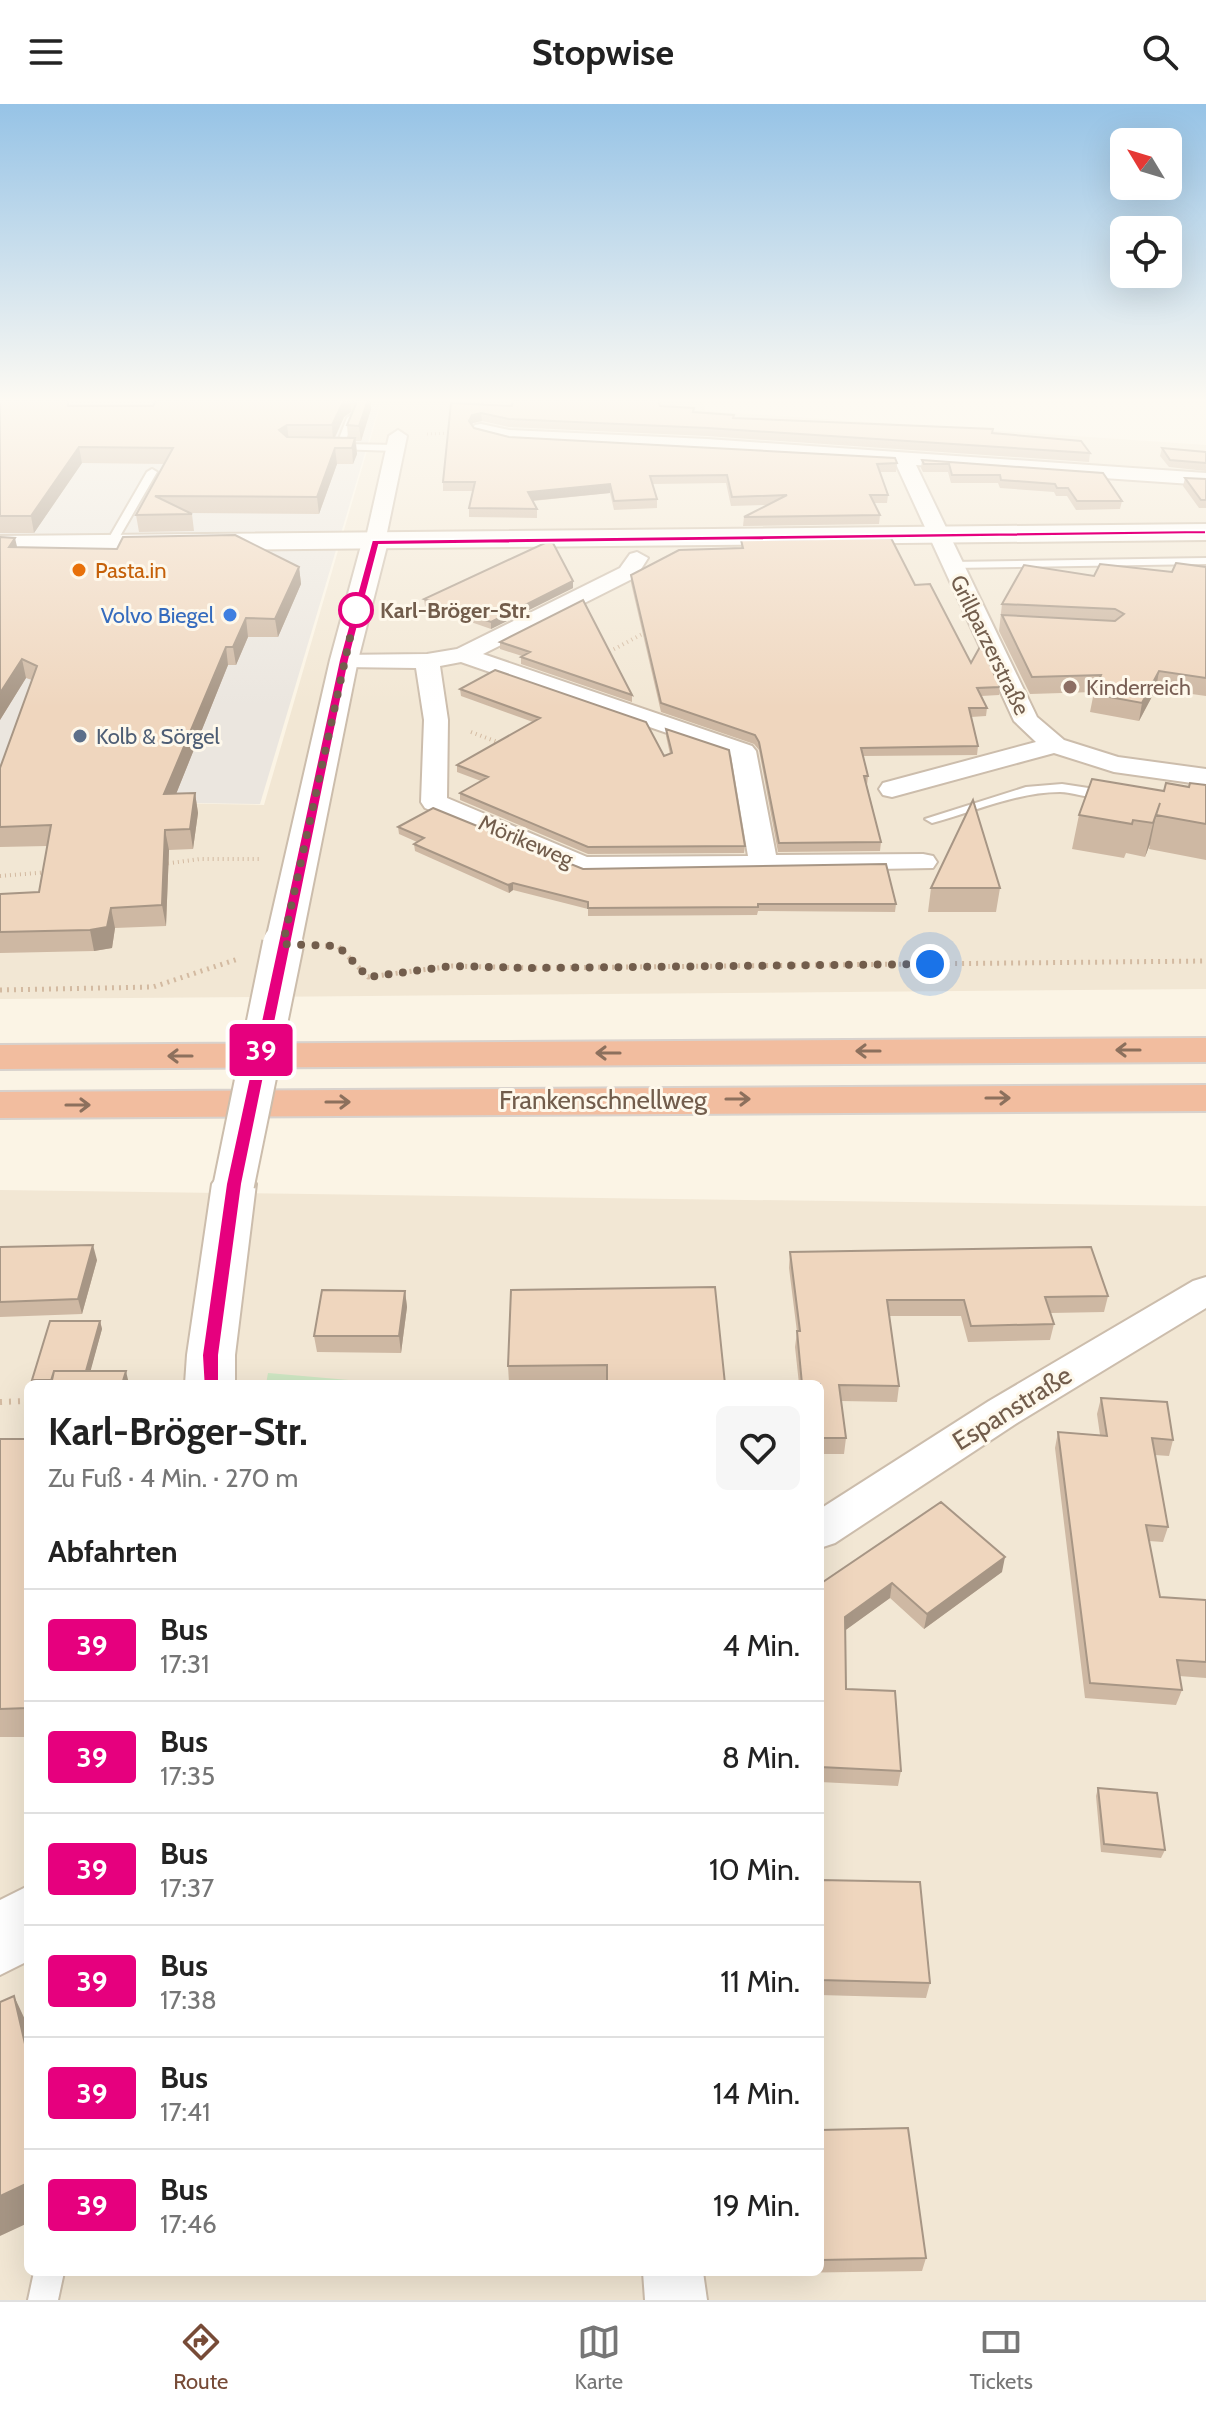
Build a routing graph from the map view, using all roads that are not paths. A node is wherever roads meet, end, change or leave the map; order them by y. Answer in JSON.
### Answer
{"nodes":[{"id":1,"x":134,"y":502,"type":"edge"},
{"id":2,"x":384,"y":502,"type":"edge"},
{"id":3,"x":924,"y":502,"type":"edge"},
{"id":4,"x":1206,"y":532,"type":"edge"},
{"id":5,"x":939,"y":536,"type":"junction"},
{"id":6,"x":375,"y":542,"type":"junction"},
{"id":7,"x":111,"y":543,"type":"junction"},
{"id":8,"x":0,"y":544,"type":"edge"},
{"id":9,"x":637,"y":558,"type":"dead end"},
{"id":10,"x":1206,"y":561,"type":"edge"},
{"id":11,"x":951,"y":565,"type":"junction"},
{"id":12,"x":463,"y":655,"type":"junction"},
{"id":13,"x":344,"y":660,"type":"junction"},
{"id":14,"x":427,"y":661,"type":"junction"},
{"id":15,"x":1055,"y":745,"type":"junction"},
{"id":16,"x":1206,"y":777,"type":"edge"},
{"id":17,"x":892,"y":789,"type":"dead end"},
{"id":18,"x":1119,"y":797,"type":"edge"},
{"id":19,"x":932,"y":819,"type":"dead end"},
{"id":20,"x":923,"y":862,"type":"dead end"},
{"id":21,"x":763,"y":863,"type":"junction"},
{"id":22,"x":1206,"y":1050,"type":"edge"},
{"id":23,"x":0,"y":1057,"type":"edge"},
{"id":24,"x":1206,"y":1098,"type":"edge"},
{"id":25,"x":0,"y":1105,"type":"edge"},
{"id":26,"x":1206,"y":1290,"type":"edge"},
{"id":27,"x":210,"y":1380,"type":"edge"},
{"id":28,"x":824,"y":1528,"type":"edge"},
{"id":29,"x":48,"y":2276,"type":"edge"},
{"id":30,"x":673,"y":2276,"type":"edge"},
{"id":31,"x":43,"y":2300,"type":"edge"},
{"id":32,"x":676,"y":2300,"type":"edge"}],
"edges":[{"from":1,"to":7,"type":"lane"},
{"from":2,"to":6,"type":"street"},
{"from":3,"to":5,"type":"street","name":"Grillparzerstraße"},
{"from":4,"to":5,"type":"main road"},
{"from":5,"to":6,"type":"main road"},
{"from":5,"to":11,"type":"street","name":"Grillparzerstraße"},
{"from":6,"to":7,"type":"main road"},
{"from":6,"to":13,"type":"main road"},
{"from":7,"to":8,"type":"main road"},
{"from":9,"to":12,"type":"street"},
{"from":10,"to":11,"type":"lane"},
{"from":11,"to":15,"type":"street","name":"Grillparzerstraße"},
{"from":12,"to":14,"type":"street"},
{"from":12,"to":21,"type":"street"},
{"from":13,"to":14,"type":"street"},
{"from":13,"to":27,"type":"main road","bridge":true},
{"from":14,"to":21,"type":"street","name":"Mörikeweg"},
{"from":15,"to":16,"type":"street"},
{"from":15,"to":17,"type":"street"},
{"from":18,"to":19,"type":"lane"},
{"from":20,"to":21,"type":"street","name":"Mörikeweg"},
{"from":22,"to":23,"type":"highway","name":"Frankenschnellweg","one_way":true},
{"from":25,"to":24,"type":"highway","name":"Frankenschnellweg","one_way":true},
{"from":26,"to":28,"type":"street","name":"Espanstraße"},
{"from":29,"to":31,"type":"lane"},
{"from":30,"to":32,"type":"street"}]}
